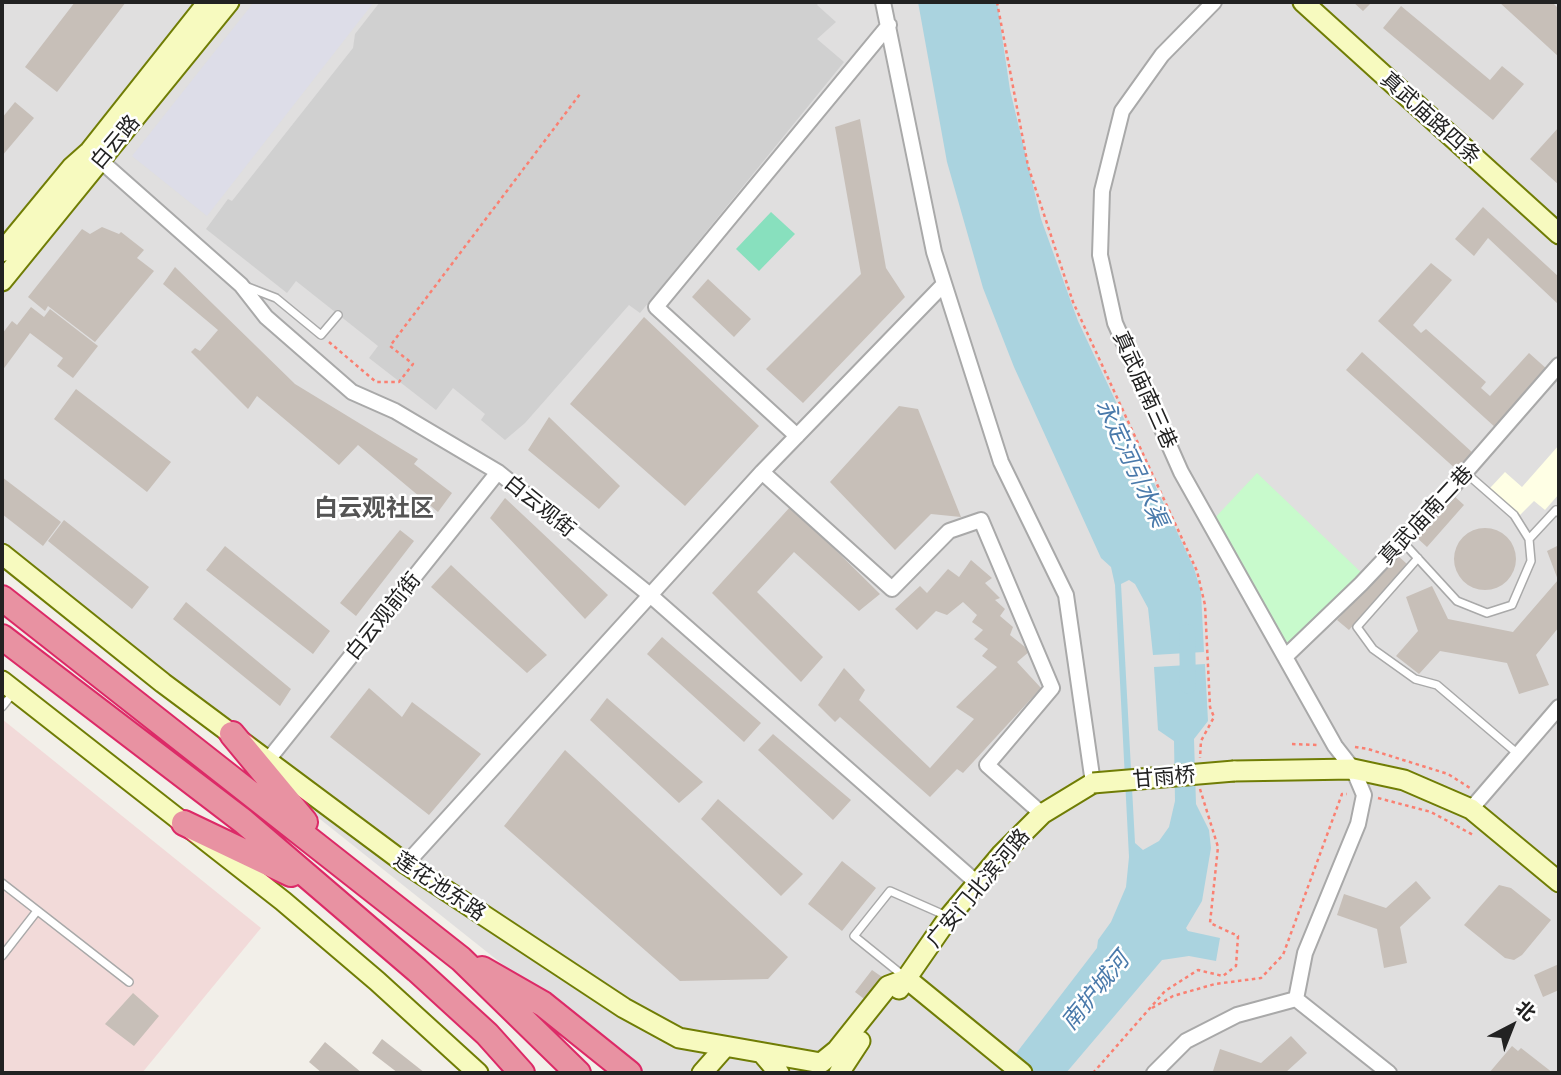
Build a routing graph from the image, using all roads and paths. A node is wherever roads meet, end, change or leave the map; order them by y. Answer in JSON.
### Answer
{"nodes":[{"id":1,"x":208,"y":2,"type":"edge"},
{"id":2,"x":229,"y":2,"type":"edge"},
{"id":3,"x":883,"y":2,"type":"edge"},
{"id":4,"x":997,"y":2,"type":"edge"},
{"id":5,"x":1214,"y":2,"type":"edge"},
{"id":6,"x":1303,"y":2,"type":"edge"},
{"id":7,"x":889,"y":25,"type":"junction"},
{"id":8,"x":580,"y":94,"type":"dead end"},
{"id":9,"x":95,"y":155,"type":"junction"},
{"id":10,"x":1559,"y":234,"type":"edge"},
{"id":11,"x":2,"y":252,"type":"edge"},
{"id":12,"x":2,"y":281,"type":"edge"},
{"id":13,"x":944,"y":284,"type":"junction"},
{"id":14,"x":241,"y":285,"type":"junction"},
{"id":15,"x":338,"y":315,"type":"dead end"},
{"id":16,"x":321,"y":335,"type":"junction"},
{"id":17,"x":1559,"y":365,"type":"edge"},
{"id":18,"x":797,"y":436,"type":"junction"},
{"id":19,"x":498,"y":472,"type":"junction"},
{"id":20,"x":762,"y":472,"type":"junction"},
{"id":21,"x":1466,"y":473,"type":"junction"},
{"id":22,"x":1559,"y":513,"type":"edge"},
{"id":23,"x":1529,"y":539,"type":"junction"},
{"id":24,"x":1402,"y":541,"type":"junction"},
{"id":25,"x":2,"y":554,"type":"edge"},
{"id":26,"x":1418,"y":558,"type":"junction"},
{"id":27,"x":650,"y":595,"type":"junction"},
{"id":28,"x":2,"y":598,"type":"edge"},
{"id":29,"x":2,"y":637,"type":"edge"},
{"id":30,"x":1285,"y":657,"type":"junction"},
{"id":31,"x":8,"y":686,"type":"edge"},
{"id":32,"x":2,"y":707,"type":"edge"},
{"id":33,"x":1559,"y":707,"type":"edge"},
{"id":34,"x":232,"y":734,"type":"junction"},
{"id":35,"x":1518,"y":754,"type":"junction"},
{"id":36,"x":268,"y":760,"type":"junction"},
{"id":37,"x":1200,"y":765,"type":"dead end"},
{"id":38,"x":1353,"y":769,"type":"junction"},
{"id":39,"x":1093,"y":783,"type":"junction"},
{"id":40,"x":1200,"y":789,"type":"dead end"},
{"id":41,"x":1364,"y":795,"type":"junction"},
{"id":42,"x":1471,"y":809,"type":"junction"},
{"id":43,"x":1042,"y":814,"type":"junction"},
{"id":44,"x":184,"y":823,"type":"junction"},
{"id":45,"x":1482,"y":841,"type":"dead end"},
{"id":46,"x":337,"y":859,"type":"junction"},
{"id":47,"x":406,"y":864,"type":"junction"},
{"id":48,"x":1559,"y":882,"type":"edge"},
{"id":49,"x":2,"y":883,"type":"edge"},
{"id":50,"x":977,"y":883,"type":"junction"},
{"id":51,"x":320,"y":888,"type":"junction"},
{"id":52,"x":37,"y":911,"type":"junction"},
{"id":53,"x":949,"y":917,"type":"junction"},
{"id":54,"x":2,"y":956,"type":"edge"},
{"id":55,"x":461,"y":959,"type":"junction"},
{"id":56,"x":907,"y":979,"type":"junction"},
{"id":57,"x":129,"y":982,"type":"dead end"},
{"id":58,"x":1296,"y":999,"type":"junction"},
{"id":59,"x":1147,"y":1010,"type":"junction"},
{"id":60,"x":725,"y":1047,"type":"junction"},
{"id":61,"x":762,"y":1053,"type":"junction"},
{"id":62,"x":478,"y":1073,"type":"edge"},
{"id":63,"x":522,"y":1073,"type":"edge"},
{"id":64,"x":578,"y":1073,"type":"edge"},
{"id":65,"x":629,"y":1073,"type":"edge"},
{"id":66,"x":702,"y":1073,"type":"edge"},
{"id":67,"x":779,"y":1073,"type":"edge"},
{"id":68,"x":839,"y":1073,"type":"edge"},
{"id":69,"x":1022,"y":1073,"type":"edge"},
{"id":70,"x":1093,"y":1073,"type":"edge"},
{"id":71,"x":1154,"y":1073,"type":"edge"},
{"id":72,"x":1389,"y":1073,"type":"edge"}],
"edges":[{"from":1,"to":9,"type":"street","name":"白云路"},
{"from":2,"to":9,"type":"street","name":"白云路"},
{"from":3,"to":7,"type":"street"},
{"from":4,"to":37,"type":"path"},
{"from":5,"to":30,"type":"street","name":"真武庙南三巷"},
{"from":6,"to":10,"type":"street","name":"真武庙路四条"},
{"from":7,"to":13,"type":"street"},
{"from":7,"to":18,"type":"street"},
{"from":8,"to":16,"type":"path"},
{"from":9,"to":11,"type":"street","name":"白云路"},
{"from":9,"to":12,"type":"street","name":"白云路"},
{"from":9,"to":14,"type":"street","name":"白云观街"},
{"from":13,"to":18,"type":"street"},
{"from":13,"to":39,"type":"street"},
{"from":14,"to":16,"type":"lane"},
{"from":14,"to":19,"type":"street","name":"白云观街"},
{"from":15,"to":16,"type":"lane"},
{"from":17,"to":21,"type":"street","name":"真武庙南二巷"},
{"from":18,"to":20,"type":"street"},
{"from":19,"to":27,"type":"street","name":"白云观街"},
{"from":19,"to":36,"type":"street","name":"白云观前街"},
{"from":20,"to":27,"type":"street"},
{"from":20,"to":43,"type":"street"},
{"from":21,"to":23,"type":"lane"},
{"from":21,"to":24,"type":"street","name":"真武庙南二巷"},
{"from":22,"to":23,"type":"lane"},
{"from":23,"to":26,"type":"lane"},
{"from":24,"to":26,"type":"lane"},
{"from":24,"to":30,"type":"street","name":"真武庙南二巷"},
{"from":25,"to":34,"type":"street","name":"莲花池东路"},
{"from":26,"to":35,"type":"lane"},
{"from":27,"to":47,"type":"street"},
{"from":27,"to":50,"type":"street","name":"白云观街"},
{"from":28,"to":46,"type":"highway","name":"莲花池东路"},
{"from":29,"to":51,"type":"highway"},
{"from":30,"to":38,"type":"street","name":"真武庙南三巷"},
{"from":31,"to":32,"type":"lane"},
{"from":31,"to":44,"type":"street"},
{"from":33,"to":35,"type":"street"},
{"from":34,"to":36,"type":"street","name":"莲花池东路"},
{"from":34,"to":46,"type":"highway"},
{"from":35,"to":42,"type":"street"},
{"from":36,"to":47,"type":"street","name":"莲花池东路"},
{"from":38,"to":39,"type":"street","name":"甘雨桥","bridge":true},
{"from":38,"to":41,"type":"street","name":"真武庙南三巷"},
{"from":38,"to":42,"type":"street"},
{"from":39,"to":43,"type":"street","name":"广安门北滨河路"},
{"from":40,"to":59,"type":"path"},
{"from":41,"to":45,"type":"path"},
{"from":41,"to":58,"type":"street"},
{"from":41,"to":59,"type":"path"},
{"from":42,"to":48,"type":"street"},
{"from":43,"to":50,"type":"street","name":"广安门北滨河路"},
{"from":44,"to":51,"type":"highway"},
{"from":44,"to":62,"type":"street"},
{"from":46,"to":55,"type":"highway","name":"莲花池东路"},
{"from":47,"to":60,"type":"street","name":"莲花池东路"},
{"from":49,"to":52,"type":"lane"},
{"from":50,"to":53,"type":"street","name":"广安门北滨河路"},
{"from":51,"to":63,"type":"highway"},
{"from":52,"to":54,"type":"lane"},
{"from":52,"to":57,"type":"lane"},
{"from":53,"to":56,"type":"street","name":"广安门北滨河路"},
{"from":53,"to":56,"type":"lane"},
{"from":55,"to":64,"type":"highway","name":"莲花池东路"},
{"from":55,"to":65,"type":"highway"},
{"from":56,"to":61,"type":"street","name":"莲花池东路"},
{"from":56,"to":68,"type":"street"},
{"from":56,"to":69,"type":"street"},
{"from":58,"to":71,"type":"street"},
{"from":58,"to":72,"type":"street"},
{"from":59,"to":70,"type":"path"},
{"from":60,"to":61,"type":"street","name":"莲花池东路"},
{"from":60,"to":66,"type":"street"},
{"from":61,"to":67,"type":"street"}]}
